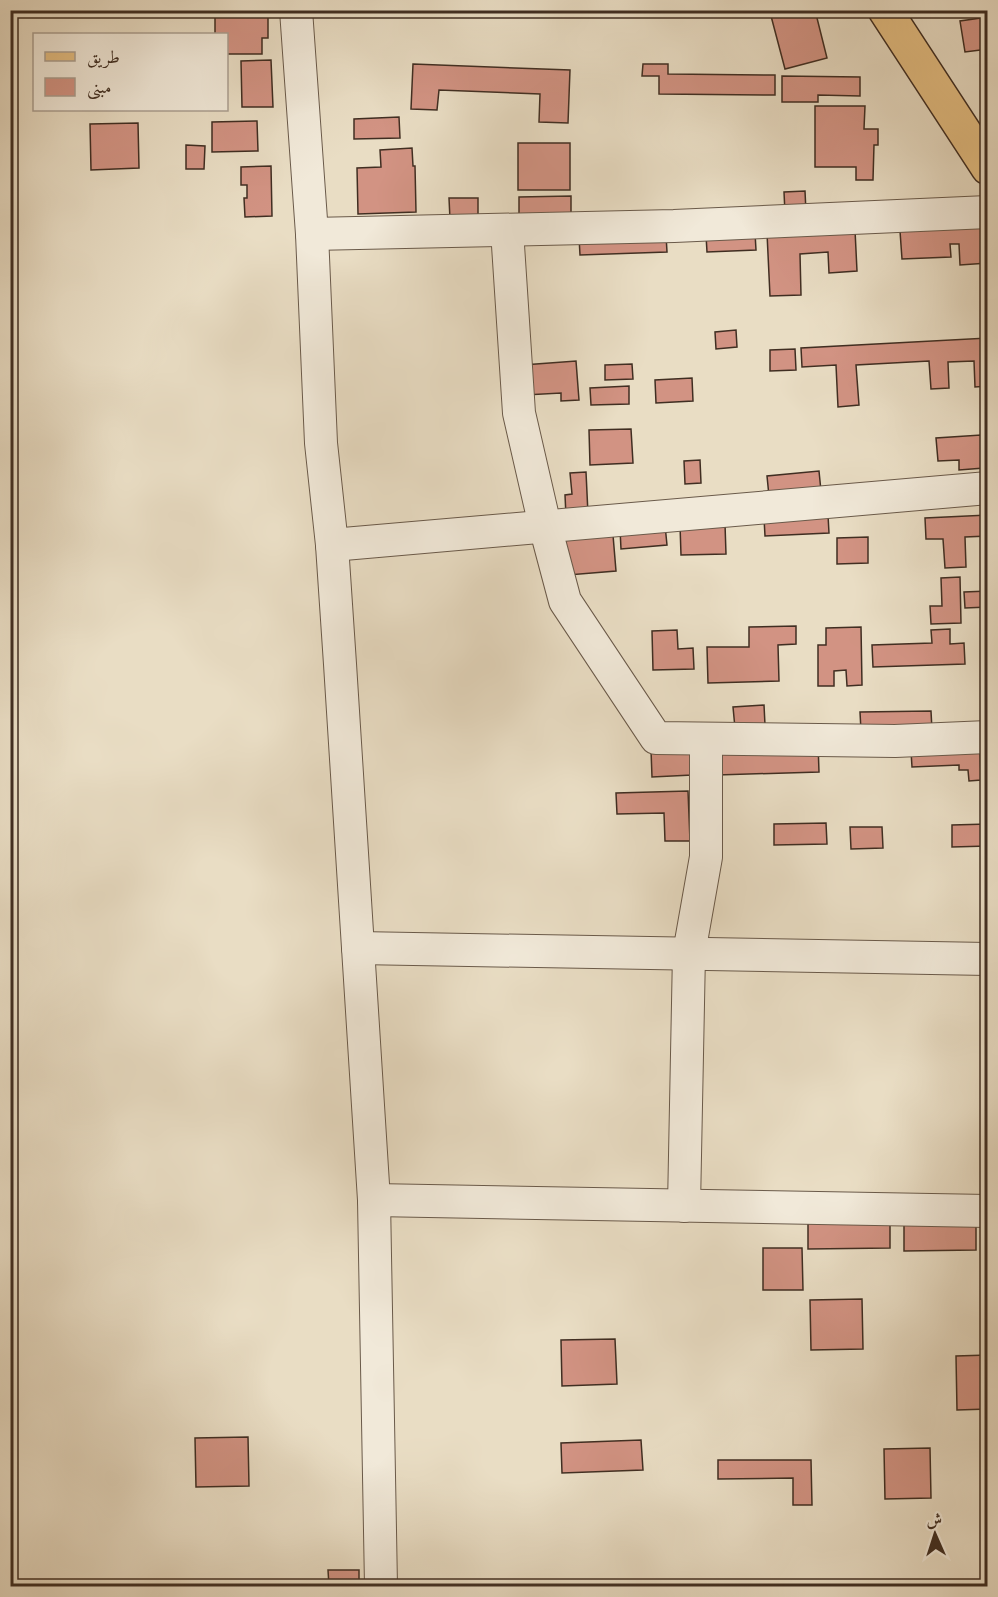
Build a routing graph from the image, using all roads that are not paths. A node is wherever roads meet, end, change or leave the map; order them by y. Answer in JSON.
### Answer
{"nodes":[{"id":1,"x":296,"y":10,"type":"edge"},
{"id":2,"x":885,"y":10,"type":"edge"},
{"id":3,"x":987,"y":167,"type":"edge"},
{"id":4,"x":987,"y":212,"type":"edge"},
{"id":5,"x":507,"y":230,"type":"junction"},
{"id":6,"x":312,"y":234,"type":"junction"},
{"id":7,"x":987,"y":488,"type":"edge"},
{"id":8,"x":545,"y":526,"type":"junction"},
{"id":9,"x":332,"y":545,"type":"junction"},
{"id":10,"x":987,"y":737,"type":"edge"},
{"id":11,"x":706,"y":739,"type":"junction"},
{"id":12,"x":358,"y":948,"type":"junction"},
{"id":13,"x":689,"y":953,"type":"junction"},
{"id":14,"x":987,"y":959,"type":"edge"},
{"id":15,"x":374,"y":1200,"type":"junction"},
{"id":16,"x":684,"y":1206,"type":"junction"},
{"id":17,"x":987,"y":1211,"type":"edge"},
{"id":18,"x":381,"y":1587,"type":"edge"}],
"edges":[{"from":1,"to":6,"type":"street"},
{"from":2,"to":3,"type":"main road"},
{"from":4,"to":5,"type":"street"},
{"from":5,"to":6,"type":"street"},
{"from":5,"to":8,"type":"street"},
{"from":6,"to":9,"type":"street"},
{"from":7,"to":8,"type":"street"},
{"from":8,"to":9,"type":"street"},
{"from":8,"to":11,"type":"street"},
{"from":9,"to":12,"type":"street"},
{"from":10,"to":11,"type":"street"},
{"from":11,"to":13,"type":"street"},
{"from":12,"to":13,"type":"street"},
{"from":12,"to":15,"type":"street"},
{"from":13,"to":14,"type":"street"},
{"from":13,"to":16,"type":"street"},
{"from":15,"to":16,"type":"street"},
{"from":15,"to":18,"type":"street"},
{"from":16,"to":17,"type":"street"}]}
